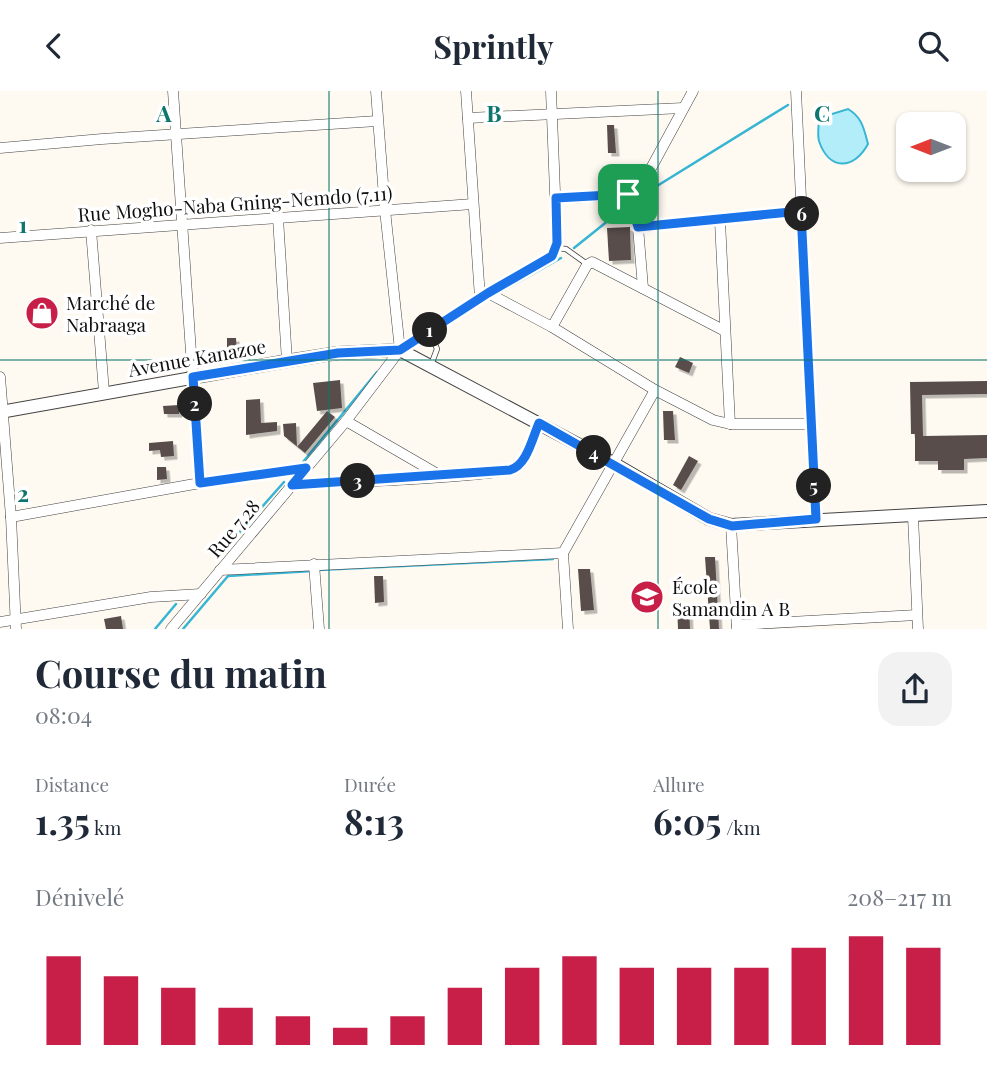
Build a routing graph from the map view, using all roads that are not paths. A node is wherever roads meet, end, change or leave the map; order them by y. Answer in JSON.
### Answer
{"nodes":[{"id":1,"x":173,"y":91,"type":"edge"},
{"id":2,"x":376,"y":91,"type":"edge"},
{"id":3,"x":466,"y":91,"type":"edge"},
{"id":4,"x":551,"y":91,"type":"edge"},
{"id":5,"x":693,"y":91,"type":"edge"},
{"id":6,"x":796,"y":91,"type":"edge"},
{"id":7,"x":683,"y":108,"type":"junction"},
{"id":8,"x":552,"y":115,"type":"junction"},
{"id":9,"x":468,"y":118,"type":"junction"},
{"id":10,"x":377,"y":121,"type":"junction"},
{"id":11,"x":176,"y":134,"type":"junction"},
{"id":12,"x":0,"y":148,"type":"edge"},
{"id":13,"x":628,"y":194,"type":"junction"},
{"id":14,"x":556,"y":198,"type":"junction"},
{"id":15,"x":473,"y":204,"type":"junction"},
{"id":16,"x":385,"y":210,"type":"junction"},
{"id":17,"x":801,"y":211,"type":"junction"},
{"id":18,"x":278,"y":218,"type":"junction"},
{"id":19,"x":720,"y":221,"type":"junction"},
{"id":20,"x":182,"y":225,"type":"junction"},
{"id":21,"x":638,"y":227,"type":"junction"},
{"id":22,"x":91,"y":230,"type":"junction"},
{"id":23,"x":0,"y":238,"type":"edge"},
{"id":24,"x":557,"y":248,"type":"junction"},
{"id":25,"x":587,"y":265,"type":"junction"},
{"id":26,"x":643,"y":288,"type":"junction"},
{"id":27,"x":484,"y":295,"type":"junction"},
{"id":28,"x":552,"y":327,"type":"junction"},
{"id":29,"x":430,"y":330,"type":"junction"},
{"id":30,"x":725,"y":331,"type":"junction"},
{"id":31,"x":400,"y":350,"type":"junction"},
{"id":32,"x":287,"y":361,"type":"junction"},
{"id":33,"x":431,"y":366,"type":"junction"},
{"id":34,"x":0,"y":377,"type":"edge"},
{"id":35,"x":193,"y":377,"type":"junction"},
{"id":36,"x":655,"y":390,"type":"junction"},
{"id":37,"x":104,"y":393,"type":"junction"},
{"id":38,"x":1,"y":412,"type":"edge"},
{"id":39,"x":346,"y":421,"type":"junction"},
{"id":40,"x":539,"y":423,"type":"junction"},
{"id":41,"x":812,"y":423,"type":"junction"},
{"id":42,"x":730,"y":424,"type":"junction"},
{"id":43,"x":613,"y":463,"type":"junction"},
{"id":44,"x":306,"y":468,"type":"junction"},
{"id":45,"x":442,"y":476,"type":"junction"},
{"id":46,"x":200,"y":483,"type":"junction"},
{"id":47,"x":292,"y":485,"type":"junction"},
{"id":48,"x":987,"y":511,"type":"edge"},
{"id":49,"x":913,"y":516,"type":"junction"},
{"id":50,"x":10,"y":517,"type":"junction"},
{"id":51,"x":816,"y":519,"type":"junction"},
{"id":52,"x":732,"y":526,"type":"junction"},
{"id":53,"x":563,"y":553,"type":"junction"},
{"id":54,"x":314,"y":564,"type":"junction"},
{"id":55,"x":220,"y":570,"type":"junction"},
{"id":56,"x":201,"y":594,"type":"junction"},
{"id":57,"x":917,"y":615,"type":"junction"},
{"id":58,"x":0,"y":622,"type":"edge"},
{"id":59,"x":15,"y":624,"type":"edge"},
{"id":60,"x":831,"y":624,"type":"edge"},
{"id":61,"x":737,"y":627,"type":"edge"},
{"id":62,"x":171,"y":629,"type":"edge"},
{"id":63,"x":319,"y":629,"type":"edge"},
{"id":64,"x":568,"y":629,"type":"edge"},
{"id":65,"x":918,"y":629,"type":"edge"}],
"edges":[{"from":1,"to":11,"type":"street"},
{"from":2,"to":10,"type":"street"},
{"from":3,"to":9,"type":"street"},
{"from":4,"to":8,"type":"street"},
{"from":5,"to":7,"type":"street"},
{"from":6,"to":17,"type":"street"},
{"from":7,"to":8,"type":"street"},
{"from":7,"to":13,"type":"street"},
{"from":8,"to":9,"type":"street"},
{"from":8,"to":14,"type":"street"},
{"from":9,"to":15,"type":"street"},
{"from":10,"to":11,"type":"street"},
{"from":10,"to":16,"type":"street"},
{"from":11,"to":12,"type":"street"},
{"from":11,"to":20,"type":"street"},
{"from":13,"to":14,"type":"street"},
{"from":13,"to":21,"type":"street"},
{"from":14,"to":24,"type":"street"},
{"from":15,"to":16,"type":"street","name":"Rue Mogho-Naba Gning-Nemdo (7.11)"},
{"from":15,"to":27,"type":"street"},
{"from":16,"to":18,"type":"street","name":"Rue Mogho-Naba Gning-Nemdo (7.11)"},
{"from":16,"to":31,"type":"street"},
{"from":17,"to":19,"type":"street"},
{"from":17,"to":41,"type":"street"},
{"from":18,"to":20,"type":"street","name":"Rue Mogho-Naba Gning-Nemdo (7.11)"},
{"from":18,"to":32,"type":"street"},
{"from":19,"to":21,"type":"street"},
{"from":19,"to":30,"type":"street"},
{"from":20,"to":22,"type":"street","name":"Rue Mogho-Naba Gning-Nemdo (7.11)"},
{"from":20,"to":35,"type":"street"},
{"from":21,"to":26,"type":"street"},
{"from":22,"to":23,"type":"street","name":"Rue Mogho-Naba Gning-Nemdo (7.11)"},
{"from":22,"to":37,"type":"street"},
{"from":24,"to":25,"type":"lane"},
{"from":24,"to":27,"type":"street","name":"Rue 7.28"},
{"from":25,"to":26,"type":"street"},
{"from":25,"to":28,"type":"street"},
{"from":26,"to":30,"type":"street"},
{"from":27,"to":28,"type":"street"},
{"from":27,"to":29,"type":"street","name":"Rue 7.28"},
{"from":28,"to":36,"type":"street"},
{"from":29,"to":31,"type":"street","name":"Rue 7.28"},
{"from":29,"to":33,"type":"lane"},
{"from":30,"to":42,"type":"street"},
{"from":31,"to":32,"type":"street","name":"Avenue Kanazoe"},
{"from":31,"to":33,"type":"street"},
{"from":31,"to":39,"type":"street","name":"Rue 7.28"},
{"from":32,"to":35,"type":"street","name":"Avenue Kanazoe"},
{"from":33,"to":40,"type":"street"},
{"from":34,"to":38,"type":"street"},
{"from":35,"to":37,"type":"street","name":"Avenue Kanazoe"},
{"from":35,"to":46,"type":"street"},
{"from":36,"to":42,"type":"street"},
{"from":36,"to":43,"type":"street"},
{"from":37,"to":38,"type":"street","name":"Avenue Kanazoe"},
{"from":38,"to":50,"type":"street"},
{"from":39,"to":44,"type":"street","name":"Rue 7.28"},
{"from":39,"to":45,"type":"street"},
{"from":40,"to":43,"type":"street"},
{"from":40,"to":45,"type":"street"},
{"from":41,"to":42,"type":"street"},
{"from":41,"to":51,"type":"street"},
{"from":43,"to":52,"type":"street"},
{"from":43,"to":53,"type":"street"},
{"from":44,"to":46,"type":"street"},
{"from":44,"to":47,"type":"street","name":"Rue 7.28"},
{"from":45,"to":47,"type":"street"},
{"from":46,"to":50,"type":"street"},
{"from":47,"to":55,"type":"street","name":"Rue 7.28"},
{"from":48,"to":49,"type":"street"},
{"from":49,"to":51,"type":"street"},
{"from":49,"to":57,"type":"street"},
{"from":50,"to":59,"type":"street"},
{"from":51,"to":52,"type":"street"},
{"from":52,"to":61,"type":"street"},
{"from":53,"to":54,"type":"street"},
{"from":53,"to":64,"type":"street"},
{"from":54,"to":55,"type":"street"},
{"from":54,"to":63,"type":"street"},
{"from":55,"to":56,"type":"street","name":"Rue 7.28"},
{"from":56,"to":59,"type":"street"},
{"from":56,"to":62,"type":"street","name":"Rue 7.28"},
{"from":57,"to":60,"type":"street"},
{"from":57,"to":65,"type":"street"},
{"from":58,"to":59,"type":"street"},
{"from":60,"to":61,"type":"street"}]}
